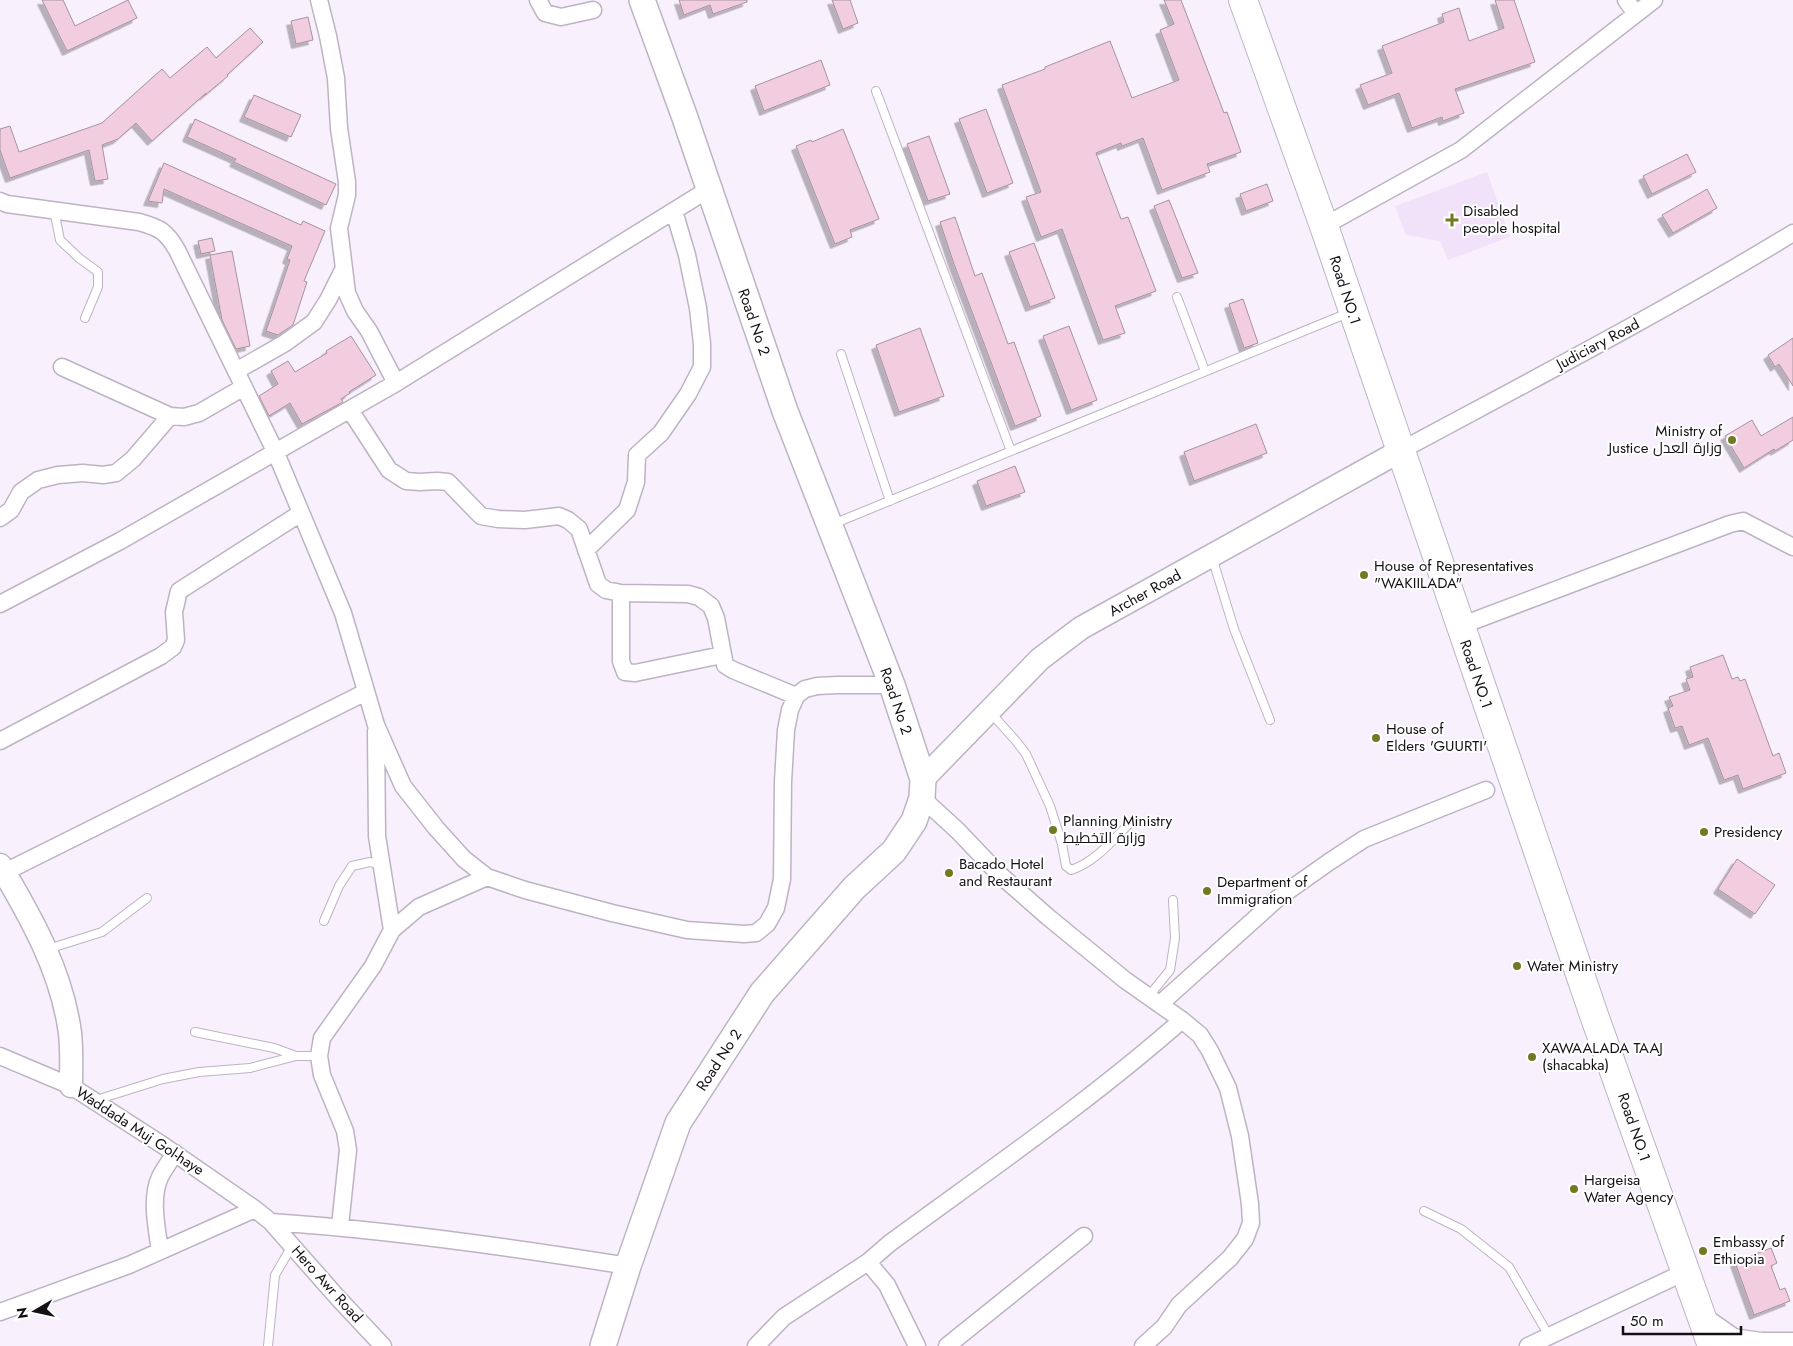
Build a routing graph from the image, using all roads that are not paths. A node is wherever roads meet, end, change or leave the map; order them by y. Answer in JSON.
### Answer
{"nodes":[{"id":1,"x":318,"y":0,"type":"edge"},
{"id":2,"x":538,"y":0,"type":"edge"},
{"id":3,"x":642,"y":0,"type":"edge"},
{"id":4,"x":1243,"y":0,"type":"edge"},
{"id":5,"x":1626,"y":0,"type":"edge"},
{"id":6,"x":1654,"y":0,"type":"edge"},
{"id":7,"x":594,"y":10,"type":"dead end"},
{"id":8,"x":1636,"y":14,"type":"junction"},
{"id":9,"x":876,"y":91,"type":"dead end"},
{"id":10,"x":709,"y":189,"type":"junction"},
{"id":11,"x":0,"y":201,"type":"edge"},
{"id":12,"x":54,"y":210,"type":"junction"},
{"id":13,"x":674,"y":211,"type":"junction"},
{"id":14,"x":1324,"y":226,"type":"junction"},
{"id":15,"x":1793,"y":233,"type":"edge"},
{"id":16,"x":343,"y":270,"type":"junction"},
{"id":17,"x":1177,"y":297,"type":"dead end"},
{"id":18,"x":1352,"y":311,"type":"junction"},
{"id":19,"x":85,"y":318,"type":"dead end"},
{"id":20,"x":841,"y":354,"type":"dead end"},
{"id":21,"x":62,"y":367,"type":"dead end"},
{"id":22,"x":236,"y":371,"type":"junction"},
{"id":23,"x":1204,"y":371,"type":"junction"},
{"id":24,"x":396,"y":383,"type":"junction"},
{"id":25,"x":244,"y":387,"type":"junction"},
{"id":26,"x":350,"y":410,"type":"junction"},
{"id":27,"x":170,"y":416,"type":"junction"},
{"id":28,"x":1011,"y":451,"type":"junction"},
{"id":29,"x":1400,"y":451,"type":"junction"},
{"id":30,"x":276,"y":453,"type":"junction"},
{"id":31,"x":890,"y":501,"type":"junction"},
{"id":32,"x":301,"y":513,"type":"junction"},
{"id":33,"x":0,"y":518,"type":"edge"},
{"id":34,"x":829,"y":526,"type":"junction"},
{"id":35,"x":1793,"y":547,"type":"edge"},
{"id":36,"x":586,"y":550,"type":"junction"},
{"id":37,"x":1212,"y":557,"type":"junction"},
{"id":38,"x":620,"y":593,"type":"junction"},
{"id":39,"x":0,"y":604,"type":"edge"},
{"id":40,"x":1460,"y":626,"type":"junction"},
{"id":41,"x":722,"y":655,"type":"junction"},
{"id":42,"x":892,"y":685,"type":"junction"},
{"id":43,"x":366,"y":692,"type":"junction"},
{"id":44,"x":796,"y":696,"type":"junction"},
{"id":45,"x":989,"y":711,"type":"junction"},
{"id":46,"x":1270,"y":720,"type":"dead end"},
{"id":47,"x":376,"y":725,"type":"junction"},
{"id":48,"x":0,"y":741,"type":"edge"},
{"id":49,"x":922,"y":789,"type":"junction"},
{"id":50,"x":1486,"y":790,"type":"dead end"},
{"id":51,"x":1130,"y":824,"type":"dead end"},
{"id":52,"x":380,"y":864,"type":"junction"},
{"id":53,"x":2,"y":869,"type":"edge"},
{"id":54,"x":487,"y":877,"type":"junction"},
{"id":55,"x":147,"y":898,"type":"dead end"},
{"id":56,"x":1172,"y":900,"type":"dead end"},
{"id":57,"x":324,"y":921,"type":"dead end"},
{"id":58,"x":392,"y":930,"type":"junction"},
{"id":59,"x":46,"y":950,"type":"junction"},
{"id":60,"x":1154,"y":1000,"type":"junction"},
{"id":61,"x":1182,"y":1020,"type":"junction"},
{"id":62,"x":195,"y":1032,"type":"dead end"},
{"id":63,"x":0,"y":1056,"type":"edge"},
{"id":64,"x":296,"y":1056,"type":"junction"},
{"id":65,"x":319,"y":1056,"type":"junction"},
{"id":66,"x":71,"y":1086,"type":"junction"},
{"id":67,"x":94,"y":1101,"type":"junction"},
{"id":68,"x":175,"y":1153,"type":"junction"},
{"id":69,"x":255,"y":1209,"type":"junction"},
{"id":70,"x":1424,"y":1211,"type":"dead end"},
{"id":71,"x":271,"y":1222,"type":"junction"},
{"id":72,"x":340,"y":1226,"type":"junction"},
{"id":73,"x":1084,"y":1236,"type":"dead end"},
{"id":74,"x":292,"y":1246,"type":"junction"},
{"id":75,"x":160,"y":1251,"type":"junction"},
{"id":76,"x":868,"y":1262,"type":"junction"},
{"id":77,"x":628,"y":1266,"type":"junction"},
{"id":78,"x":1685,"y":1272,"type":"junction"},
{"id":79,"x":0,"y":1312,"type":"edge"},
{"id":80,"x":1704,"y":1319,"type":"junction"},
{"id":81,"x":1549,"y":1336,"type":"junction"},
{"id":82,"x":1793,"y":1344,"type":"edge"},
{"id":83,"x":268,"y":1346,"type":"edge"},
{"id":84,"x":384,"y":1346,"type":"edge"},
{"id":85,"x":603,"y":1346,"type":"edge"},
{"id":86,"x":756,"y":1346,"type":"edge"},
{"id":87,"x":917,"y":1346,"type":"edge"},
{"id":88,"x":947,"y":1346,"type":"edge"},
{"id":89,"x":1143,"y":1346,"type":"edge"},
{"id":90,"x":1528,"y":1346,"type":"edge"},
{"id":91,"x":1712,"y":1346,"type":"edge"}],
"edges":[{"from":1,"to":16,"type":"street"},
{"from":2,"to":7,"type":"street"},
{"from":3,"to":10,"type":"main road","name":"Road No 2"},
{"from":4,"to":14,"type":"highway","name":"Road NO.1"},
{"from":5,"to":8,"type":"street"},
{"from":6,"to":8,"type":"street"},
{"from":8,"to":14,"type":"street"},
{"from":9,"to":28,"type":"lane"},
{"from":10,"to":13,"type":"street"},
{"from":10,"to":34,"type":"main road","name":"Road No 2"},
{"from":11,"to":12,"type":"street"},
{"from":12,"to":19,"type":"lane"},
{"from":12,"to":22,"type":"street"},
{"from":13,"to":24,"type":"street"},
{"from":13,"to":36,"type":"street"},
{"from":14,"to":18,"type":"highway","name":"Road NO.1"},
{"from":15,"to":29,"type":"street","name":"Judiciary Road"},
{"from":16,"to":22,"type":"street"},
{"from":16,"to":24,"type":"street"},
{"from":17,"to":23,"type":"lane"},
{"from":18,"to":23,"type":"lane"},
{"from":18,"to":29,"type":"highway","name":"Road NO.1"},
{"from":20,"to":31,"type":"lane"},
{"from":21,"to":27,"type":"street"},
{"from":22,"to":25,"type":"street"},
{"from":23,"to":28,"type":"lane"},
{"from":24,"to":26,"type":"street"},
{"from":25,"to":27,"type":"street"},
{"from":25,"to":30,"type":"street"},
{"from":26,"to":30,"type":"street"},
{"from":26,"to":36,"type":"street"},
{"from":27,"to":33,"type":"street"},
{"from":28,"to":31,"type":"lane"},
{"from":29,"to":37,"type":"main road","name":"Archer Road"},
{"from":29,"to":40,"type":"highway","name":"Road NO.1"},
{"from":30,"to":32,"type":"street"},
{"from":30,"to":39,"type":"street"},
{"from":31,"to":34,"type":"lane"},
{"from":32,"to":43,"type":"street"},
{"from":32,"to":48,"type":"street"},
{"from":34,"to":42,"type":"main road","name":"Road No 2"},
{"from":35,"to":40,"type":"street"},
{"from":36,"to":38,"type":"street"},
{"from":37,"to":45,"type":"main road","name":"Archer Road"},
{"from":37,"to":46,"type":"lane"},
{"from":38,"to":41,"type":"street"},
{"from":38,"to":41,"type":"street"},
{"from":40,"to":78,"type":"highway","name":"Road NO.1"},
{"from":41,"to":44,"type":"street"},
{"from":42,"to":44,"type":"street"},
{"from":42,"to":49,"type":"main road","name":"Road No 2"},
{"from":43,"to":47,"type":"street"},
{"from":43,"to":53,"type":"street"},
{"from":44,"to":54,"type":"street"},
{"from":45,"to":49,"type":"main road","name":"Archer Road"},
{"from":45,"to":51,"type":"lane"},
{"from":47,"to":52,"type":"street"},
{"from":47,"to":54,"type":"street"},
{"from":49,"to":60,"type":"street"},
{"from":49,"to":77,"type":"main road","name":"Road No 2"},
{"from":50,"to":60,"type":"street"},
{"from":52,"to":57,"type":"lane"},
{"from":52,"to":58,"type":"street"},
{"from":53,"to":59,"type":"main road"},
{"from":54,"to":58,"type":"street"},
{"from":55,"to":59,"type":"lane"},
{"from":56,"to":60,"type":"lane"},
{"from":58,"to":65,"type":"street"},
{"from":59,"to":66,"type":"main road"},
{"from":60,"to":61,"type":"street"},
{"from":61,"to":76,"type":"street"},
{"from":61,"to":89,"type":"street"},
{"from":62,"to":64,"type":"lane"},
{"from":63,"to":66,"type":"street","name":"Waddada Muj Gol-haye"},
{"from":64,"to":65,"type":"lane"},
{"from":64,"to":67,"type":"lane"},
{"from":65,"to":72,"type":"street"},
{"from":66,"to":67,"type":"street","name":"Waddada Muj Gol-haye"},
{"from":67,"to":68,"type":"street","name":"Waddada Muj Gol-haye"},
{"from":68,"to":69,"type":"street","name":"Waddada Muj Gol-haye"},
{"from":68,"to":75,"type":"street"},
{"from":69,"to":71,"type":"street","name":"Waddada Muj Gol-haye"},
{"from":69,"to":75,"type":"street"},
{"from":70,"to":81,"type":"lane"},
{"from":71,"to":72,"type":"street"},
{"from":71,"to":74,"type":"street","name":"Hero Awr Road"},
{"from":72,"to":77,"type":"street"},
{"from":73,"to":88,"type":"street"},
{"from":74,"to":83,"type":"lane"},
{"from":74,"to":84,"type":"street","name":"Hero Awr Road"},
{"from":75,"to":79,"type":"street"},
{"from":76,"to":86,"type":"street"},
{"from":76,"to":87,"type":"street"},
{"from":77,"to":85,"type":"main road","name":"Road No 2"},
{"from":78,"to":80,"type":"highway","name":"Road NO.1"},
{"from":78,"to":81,"type":"street"},
{"from":80,"to":82,"type":"main road"},
{"from":80,"to":91,"type":"highway","name":"Road NO.1"},
{"from":81,"to":90,"type":"street"}]}
